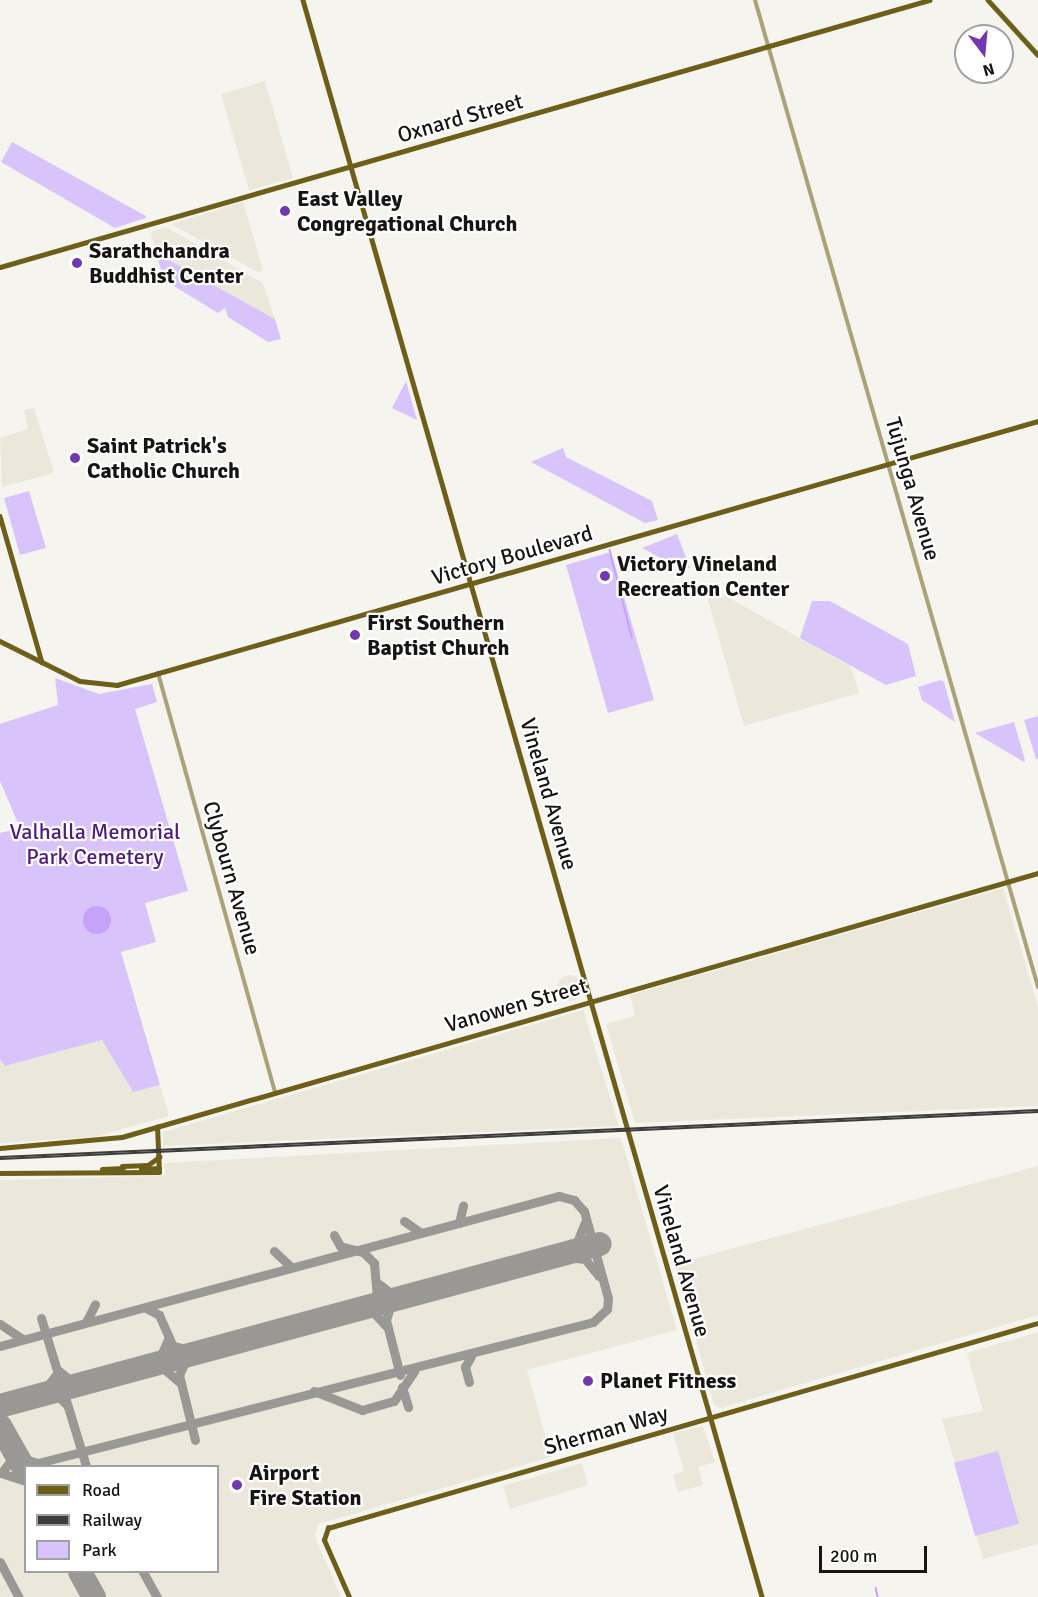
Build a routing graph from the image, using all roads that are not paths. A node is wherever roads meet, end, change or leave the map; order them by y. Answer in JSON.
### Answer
{"nodes":[{"id":1,"x":303,"y":0,"type":"edge"},
{"id":2,"x":755,"y":0,"type":"edge"},
{"id":3,"x":929,"y":0,"type":"edge"},
{"id":4,"x":988,"y":0,"type":"edge"},
{"id":5,"x":769,"y":47,"type":"junction"},
{"id":6,"x":1038,"y":55,"type":"edge"},
{"id":7,"x":351,"y":166,"type":"junction"},
{"id":8,"x":0,"y":267,"type":"edge"},
{"id":9,"x":1038,"y":421,"type":"edge"},
{"id":10,"x":888,"y":464,"type":"junction"},
{"id":11,"x":0,"y":516,"type":"edge"},
{"id":12,"x":472,"y":584,"type":"junction"},
{"id":13,"x":0,"y":641,"type":"edge"},
{"id":14,"x":37,"y":645,"type":"junction"},
{"id":15,"x":25,"y":654,"type":"junction"},
{"id":16,"x":42,"y":662,"type":"junction"},
{"id":17,"x":158,"y":673,"type":"junction"},
{"id":18,"x":1038,"y":873,"type":"edge"},
{"id":19,"x":1008,"y":881,"type":"junction"},
{"id":20,"x":1038,"y":987,"type":"edge"},
{"id":21,"x":591,"y":1001,"type":"junction"},
{"id":22,"x":275,"y":1092,"type":"junction"},
{"id":23,"x":157,"y":1127,"type":"junction"},
{"id":24,"x":0,"y":1148,"type":"edge"},
{"id":25,"x":159,"y":1157,"type":"junction"},
{"id":26,"x":117,"y":1167,"type":"junction"},
{"id":27,"x":102,"y":1169,"type":"junction"},
{"id":28,"x":159,"y":1170,"type":"junction"},
{"id":29,"x":0,"y":1173,"type":"edge"},
{"id":30,"x":1038,"y":1323,"type":"edge"},
{"id":31,"x":710,"y":1417,"type":"junction"},
{"id":32,"x":349,"y":1597,"type":"edge"},
{"id":33,"x":762,"y":1597,"type":"edge"}],
"edges":[{"from":1,"to":7,"type":"main road","name":"Vineland Avenue"},
{"from":2,"to":5,"type":"street","name":"Tujunga Avenue"},
{"from":3,"to":5,"type":"main road","name":"Oxnard Street"},
{"from":4,"to":6,"type":"main road"},
{"from":5,"to":7,"type":"main road","name":"Oxnard Street"},
{"from":5,"to":10,"type":"street","name":"Tujunga Avenue"},
{"from":7,"to":8,"type":"main road","name":"Oxnard Street"},
{"from":7,"to":12,"type":"main road","name":"Vineland Avenue"},
{"from":9,"to":10,"type":"main road","name":"Victory Boulevard"},
{"from":10,"to":12,"type":"main road","name":"Victory Boulevard"},
{"from":10,"to":19,"type":"street","name":"Tujunga Avenue"},
{"from":11,"to":14,"type":"main road"},
{"from":12,"to":17,"type":"main road","name":"Victory Boulevard"},
{"from":12,"to":21,"type":"main road","name":"Vineland Avenue"},
{"from":13,"to":15,"type":"main road","name":"Victory Boulevard"},
{"from":14,"to":15,"type":"main road"},
{"from":14,"to":16,"type":"main road"},
{"from":15,"to":16,"type":"main road","name":"Victory Boulevard"},
{"from":16,"to":17,"type":"main road","name":"Victory Boulevard"},
{"from":17,"to":22,"type":"street","name":"Clybourn Avenue"},
{"from":18,"to":19,"type":"main road","name":"Vanowen Street"},
{"from":19,"to":20,"type":"street","name":"Tujunga Avenue"},
{"from":19,"to":21,"type":"main road","name":"Vanowen Street"},
{"from":21,"to":22,"type":"main road","name":"Vanowen Street"},
{"from":21,"to":31,"type":"main road","name":"Vineland Avenue"},
{"from":22,"to":23,"type":"main road","name":"Vanowen Street"},
{"from":23,"to":24,"type":"main road","name":"Vanowen Street"},
{"from":23,"to":25,"type":"main road"},
{"from":25,"to":26,"type":"main road"},
{"from":25,"to":28,"type":"main road"},
{"from":26,"to":27,"type":"main road"},
{"from":26,"to":28,"type":"main road"},
{"from":27,"to":28,"type":"main road"},
{"from":27,"to":29,"type":"main road"},
{"from":30,"to":31,"type":"main road","name":"Sherman Way"},
{"from":31,"to":32,"type":"main road","name":"Sherman Way"},
{"from":31,"to":33,"type":"main road","name":"Vineland Avenue"}]}
